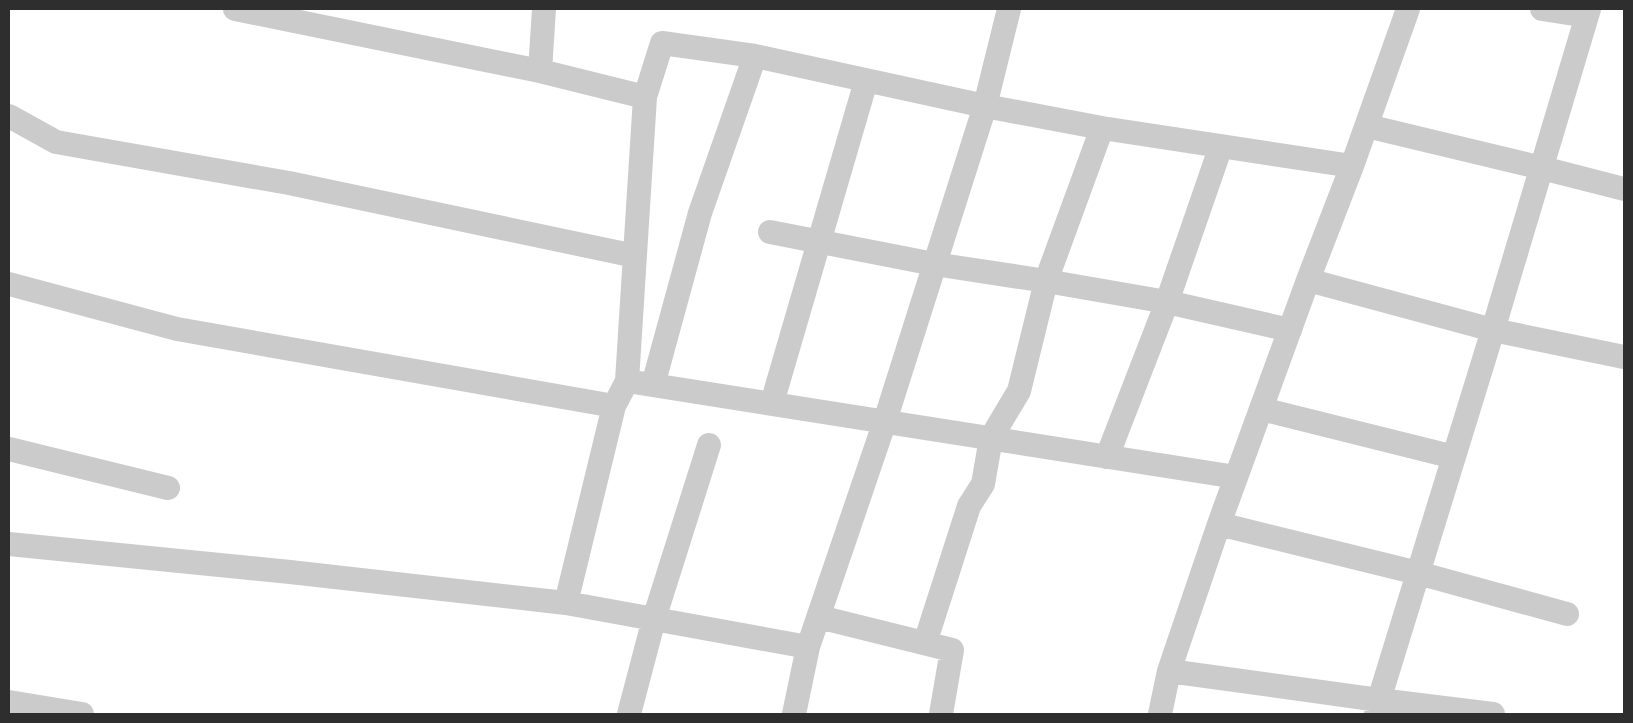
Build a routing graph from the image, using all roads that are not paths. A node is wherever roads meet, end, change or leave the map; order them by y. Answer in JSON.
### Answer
{"nodes":[{"id":1,"x":235,"y":9,"type":"edge"},
{"id":2,"x":544,"y":9,"type":"edge"},
{"id":3,"x":1009,"y":9,"type":"edge"},
{"id":4,"x":1408,"y":9,"type":"edge"},
{"id":5,"x":1542,"y":9,"type":"edge"},
{"id":6,"x":1588,"y":12,"type":"edge"},
{"id":7,"x":755,"y":56,"type":"junction"},
{"id":8,"x":540,"y":70,"type":"junction"},
{"id":9,"x":866,"y":80,"type":"junction"},
{"id":10,"x":645,"y":97,"type":"junction"},
{"id":11,"x":985,"y":106,"type":"junction"},
{"id":12,"x":9,"y":116,"type":"edge"},
{"id":13,"x":1367,"y":126,"type":"junction"},
{"id":14,"x":1102,"y":128,"type":"junction"},
{"id":15,"x":1222,"y":146,"type":"junction"},
{"id":16,"x":1352,"y":166,"type":"junction"},
{"id":17,"x":1542,"y":168,"type":"junction"},
{"id":18,"x":1624,"y":189,"type":"edge"},
{"id":19,"x":770,"y":232,"type":"dead end"},
{"id":20,"x":819,"y":242,"type":"junction"},
{"id":21,"x":635,"y":256,"type":"junction"},
{"id":22,"x":934,"y":264,"type":"junction"},
{"id":23,"x":1308,"y":280,"type":"junction"},
{"id":24,"x":1046,"y":281,"type":"junction"},
{"id":25,"x":9,"y":284,"type":"edge"},
{"id":26,"x":1166,"y":302,"type":"junction"},
{"id":27,"x":1290,"y":330,"type":"junction"},
{"id":28,"x":1493,"y":330,"type":"junction"},
{"id":29,"x":1624,"y":357,"type":"edge"},
{"id":30,"x":627,"y":381,"type":"junction"},
{"id":31,"x":653,"y":385,"type":"junction"},
{"id":32,"x":772,"y":403,"type":"junction"},
{"id":33,"x":614,"y":406,"type":"junction"},
{"id":34,"x":1261,"y":409,"type":"junction"},
{"id":35,"x":885,"y":421,"type":"junction"},
{"id":36,"x":991,"y":438,"type":"junction"},
{"id":37,"x":709,"y":445,"type":"dead end"},
{"id":38,"x":9,"y":449,"type":"edge"},
{"id":39,"x":1107,"y":456,"type":"junction"},
{"id":40,"x":1454,"y":457,"type":"junction"},
{"id":41,"x":1236,"y":477,"type":"junction"},
{"id":42,"x":168,"y":488,"type":"dead end"},
{"id":43,"x":1219,"y":524,"type":"junction"},
{"id":44,"x":9,"y":544,"type":"edge"},
{"id":45,"x":1418,"y":573,"type":"junction"},
{"id":46,"x":566,"y":603,"type":"junction"},
{"id":47,"x":1567,"y":614,"type":"dead end"},
{"id":48,"x":819,"y":617,"type":"junction"},
{"id":49,"x":654,"y":619,"type":"junction"},
{"id":50,"x":925,"y":643,"type":"junction"},
{"id":51,"x":808,"y":647,"type":"junction"},
{"id":52,"x":1169,"y":671,"type":"junction"},
{"id":53,"x":9,"y":702,"type":"edge"},
{"id":54,"x":1377,"y":707,"type":"edge"},
{"id":55,"x":82,"y":714,"type":"edge"},
{"id":56,"x":629,"y":714,"type":"edge"},
{"id":57,"x":794,"y":714,"type":"edge"},
{"id":58,"x":941,"y":714,"type":"edge"},
{"id":59,"x":1160,"y":714,"type":"edge"},
{"id":60,"x":1493,"y":714,"type":"edge"}],
"edges":[{"from":1,"to":8,"type":"street"},
{"from":2,"to":8,"type":"street"},
{"from":3,"to":11,"type":"street"},
{"from":4,"to":13,"type":"street"},
{"from":5,"to":6,"type":"street"},
{"from":6,"to":17,"type":"street"},
{"from":7,"to":9,"type":"street"},
{"from":7,"to":10,"type":"street"},
{"from":7,"to":31,"type":"street"},
{"from":8,"to":10,"type":"street"},
{"from":9,"to":11,"type":"street"},
{"from":9,"to":20,"type":"street"},
{"from":10,"to":21,"type":"street"},
{"from":11,"to":14,"type":"street"},
{"from":11,"to":22,"type":"street"},
{"from":12,"to":21,"type":"street"},
{"from":13,"to":16,"type":"street"},
{"from":13,"to":17,"type":"street"},
{"from":14,"to":15,"type":"street"},
{"from":14,"to":24,"type":"street"},
{"from":15,"to":16,"type":"street"},
{"from":15,"to":26,"type":"street"},
{"from":16,"to":23,"type":"street"},
{"from":17,"to":18,"type":"street"},
{"from":17,"to":28,"type":"street"},
{"from":19,"to":20,"type":"street"},
{"from":20,"to":22,"type":"street"},
{"from":20,"to":32,"type":"street"},
{"from":21,"to":30,"type":"street"},
{"from":22,"to":24,"type":"street"},
{"from":22,"to":35,"type":"street"},
{"from":23,"to":27,"type":"street"},
{"from":23,"to":28,"type":"street"},
{"from":24,"to":26,"type":"street"},
{"from":24,"to":36,"type":"street"},
{"from":25,"to":33,"type":"street"},
{"from":26,"to":27,"type":"street"},
{"from":26,"to":39,"type":"street"},
{"from":27,"to":34,"type":"street"},
{"from":28,"to":29,"type":"street"},
{"from":28,"to":40,"type":"street"},
{"from":30,"to":31,"type":"street"},
{"from":30,"to":33,"type":"street"},
{"from":31,"to":32,"type":"street"},
{"from":32,"to":35,"type":"street"},
{"from":33,"to":46,"type":"street"},
{"from":34,"to":40,"type":"street"},
{"from":34,"to":41,"type":"street"},
{"from":35,"to":36,"type":"street"},
{"from":35,"to":48,"type":"street"},
{"from":36,"to":39,"type":"street"},
{"from":36,"to":50,"type":"street"},
{"from":37,"to":49,"type":"street"},
{"from":38,"to":42,"type":"street"},
{"from":39,"to":41,"type":"street"},
{"from":40,"to":45,"type":"street"},
{"from":41,"to":43,"type":"street"},
{"from":43,"to":45,"type":"street"},
{"from":43,"to":52,"type":"street"},
{"from":44,"to":46,"type":"street"},
{"from":45,"to":47,"type":"street"},
{"from":45,"to":54,"type":"street"},
{"from":46,"to":49,"type":"street"},
{"from":48,"to":50,"type":"street"},
{"from":48,"to":51,"type":"street"},
{"from":49,"to":51,"type":"street"},
{"from":49,"to":56,"type":"street"},
{"from":50,"to":58,"type":"street"},
{"from":51,"to":57,"type":"street"},
{"from":52,"to":54,"type":"street"},
{"from":52,"to":59,"type":"street"},
{"from":53,"to":55,"type":"street"},
{"from":54,"to":60,"type":"street"}]}
